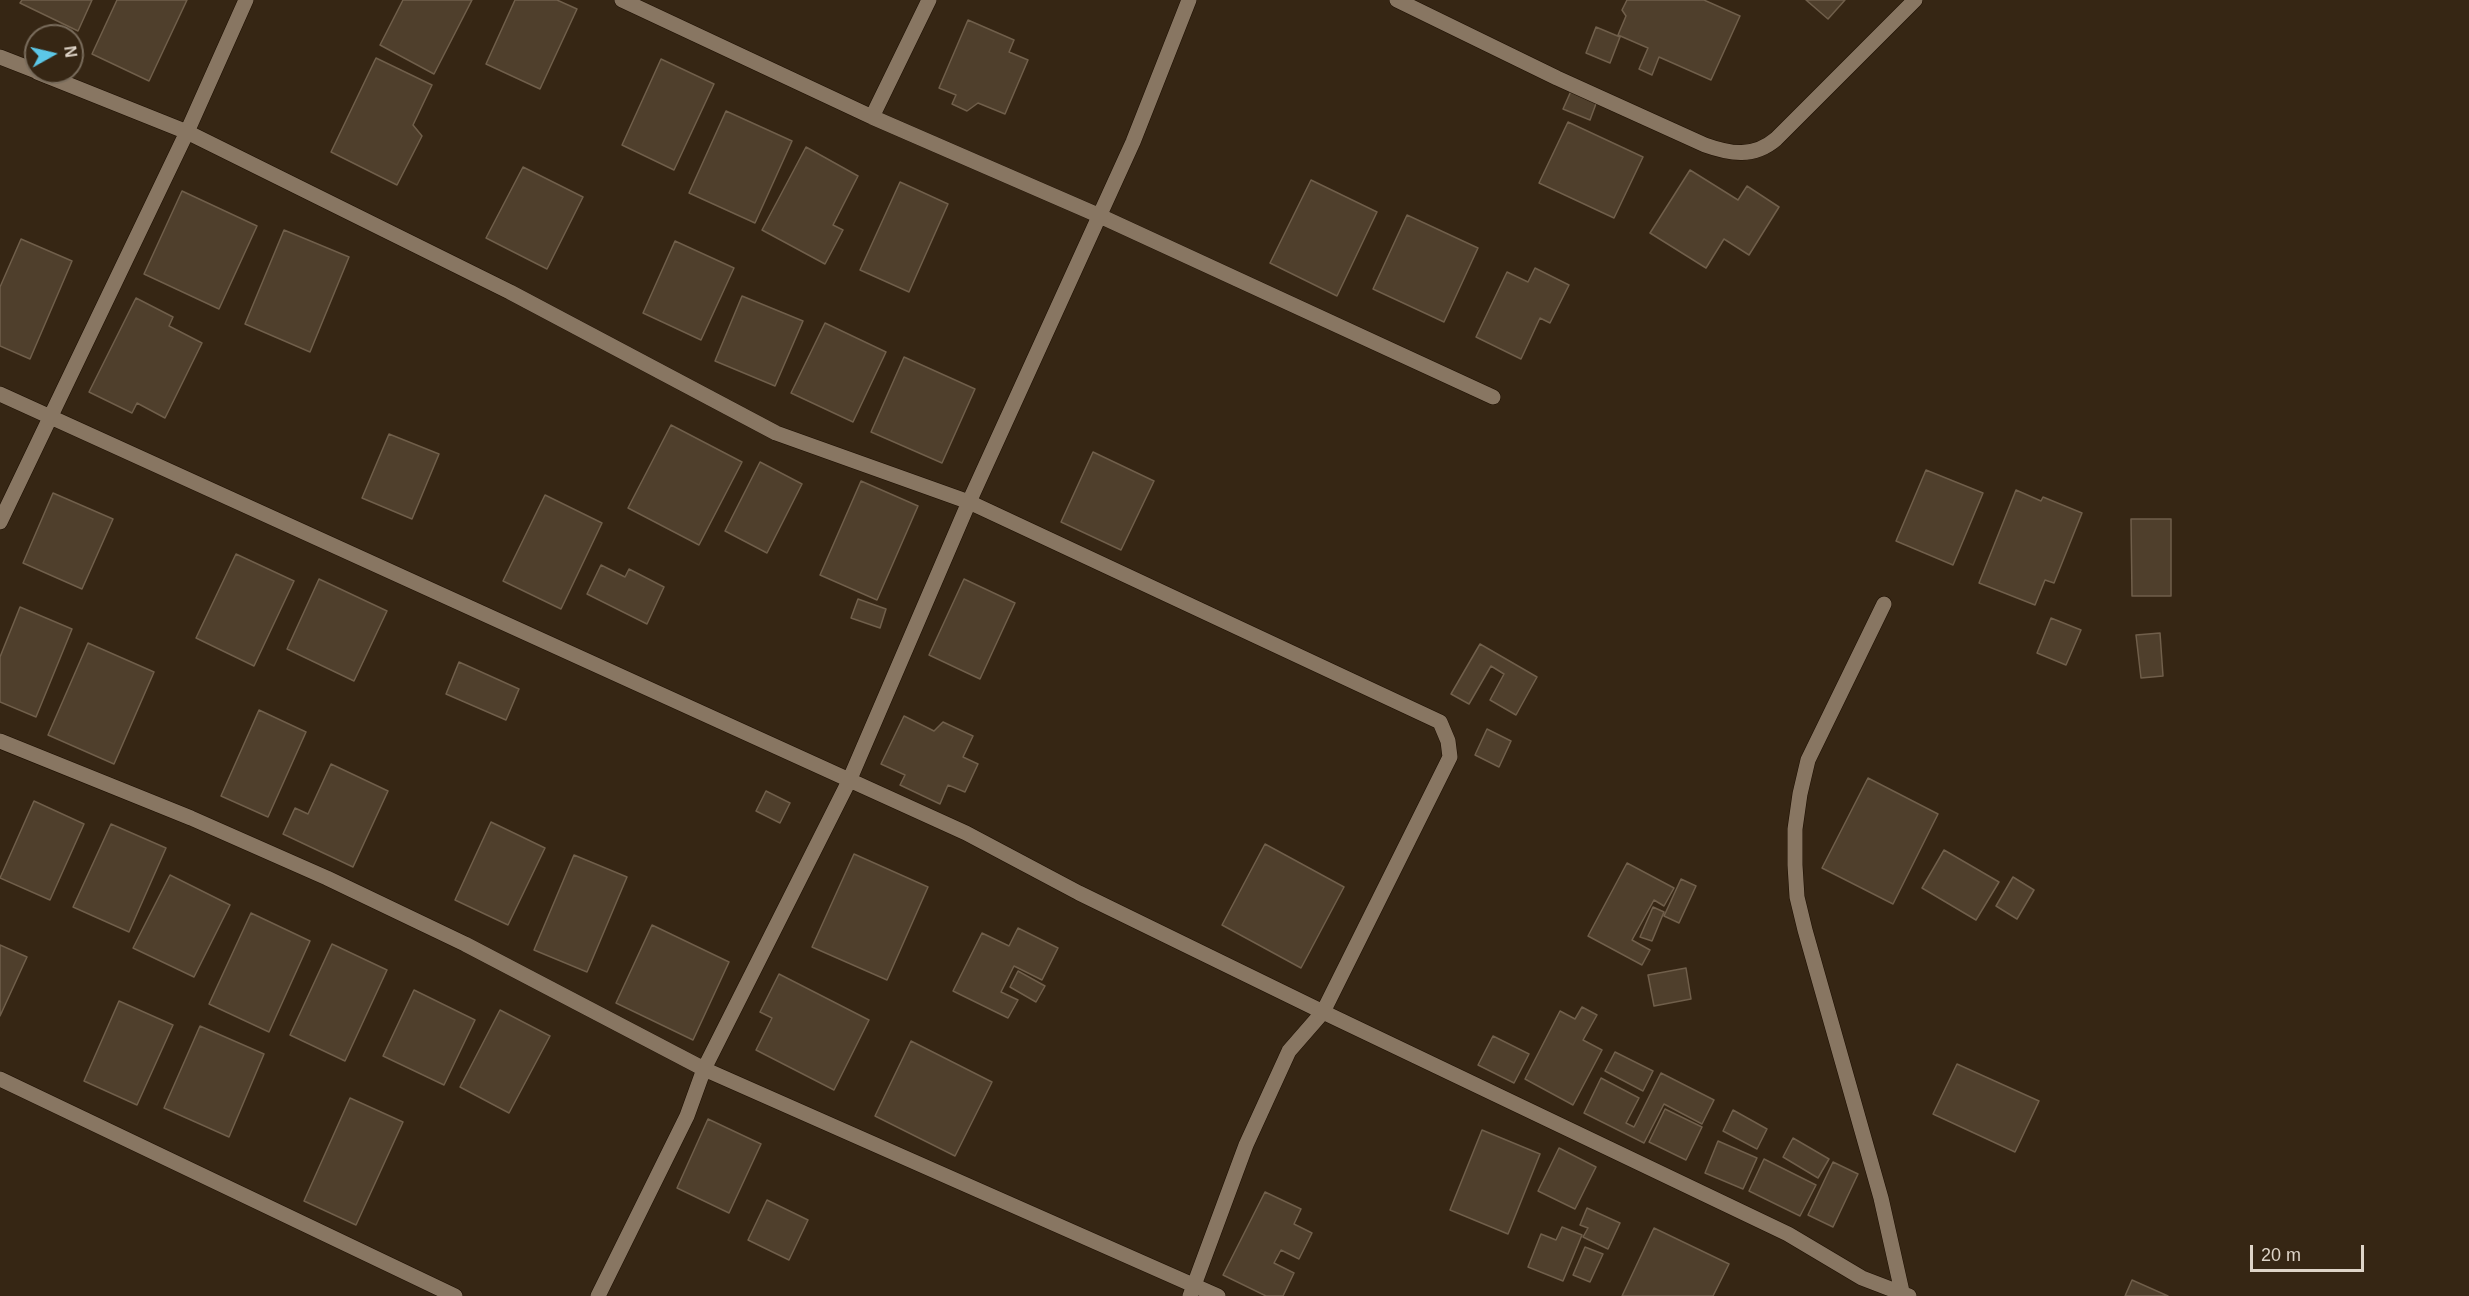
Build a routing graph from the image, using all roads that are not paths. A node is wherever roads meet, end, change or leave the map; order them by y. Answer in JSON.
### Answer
{"nodes":[{"id":1,"x":246,"y":0,"type":"edge"},
{"id":2,"x":621,"y":0,"type":"edge"},
{"id":3,"x":929,"y":0,"type":"edge"},
{"id":4,"x":1189,"y":0,"type":"edge"},
{"id":5,"x":1397,"y":0,"type":"edge"},
{"id":6,"x":1915,"y":0,"type":"edge"},
{"id":7,"x":0,"y":57,"type":"edge"},
{"id":8,"x":24,"y":67,"type":"edge"},
{"id":9,"x":67,"y":84,"type":"edge"},
{"id":10,"x":873,"y":117,"type":"junction"},
{"id":11,"x":187,"y":132,"type":"junction"},
{"id":12,"x":1100,"y":216,"type":"junction"},
{"id":13,"x":0,"y":394,"type":"edge"},
{"id":14,"x":1493,"y":397,"type":"dead end"},
{"id":15,"x":51,"y":417,"type":"junction"},
{"id":16,"x":969,"y":502,"type":"junction"},
{"id":17,"x":0,"y":522,"type":"edge"},
{"id":18,"x":1884,"y":604,"type":"dead end"},
{"id":19,"x":0,"y":741,"type":"edge"},
{"id":20,"x":849,"y":781,"type":"junction"},
{"id":21,"x":1323,"y":1012,"type":"junction"},
{"id":22,"x":704,"y":1069,"type":"junction"},
{"id":23,"x":0,"y":1079,"type":"edge"},
{"id":24,"x":1192,"y":1290,"type":"edge"},
{"id":25,"x":1905,"y":1295,"type":"edge"},
{"id":26,"x":455,"y":1296,"type":"edge"},
{"id":27,"x":598,"y":1296,"type":"edge"},
{"id":28,"x":1218,"y":1296,"type":"edge"}],
"edges":[{"from":1,"to":11,"type":"street"},
{"from":2,"to":10,"type":"street"},
{"from":3,"to":10,"type":"street"},
{"from":4,"to":12,"type":"street"},
{"from":5,"to":6,"type":"street"},
{"from":7,"to":8,"type":"street"},
{"from":9,"to":11,"type":"street"},
{"from":10,"to":12,"type":"street"},
{"from":11,"to":15,"type":"street"},
{"from":11,"to":16,"type":"street"},
{"from":12,"to":14,"type":"street"},
{"from":12,"to":16,"type":"street"},
{"from":13,"to":15,"type":"street"},
{"from":15,"to":17,"type":"street"},
{"from":15,"to":20,"type":"street"},
{"from":16,"to":20,"type":"street"},
{"from":16,"to":21,"type":"street"},
{"from":18,"to":25,"type":"street"},
{"from":19,"to":22,"type":"street"},
{"from":20,"to":21,"type":"street"},
{"from":20,"to":22,"type":"street"},
{"from":21,"to":24,"type":"street"},
{"from":21,"to":25,"type":"street"},
{"from":22,"to":24,"type":"street"},
{"from":22,"to":27,"type":"street"},
{"from":23,"to":26,"type":"street"},
{"from":24,"to":28,"type":"street"}]}
